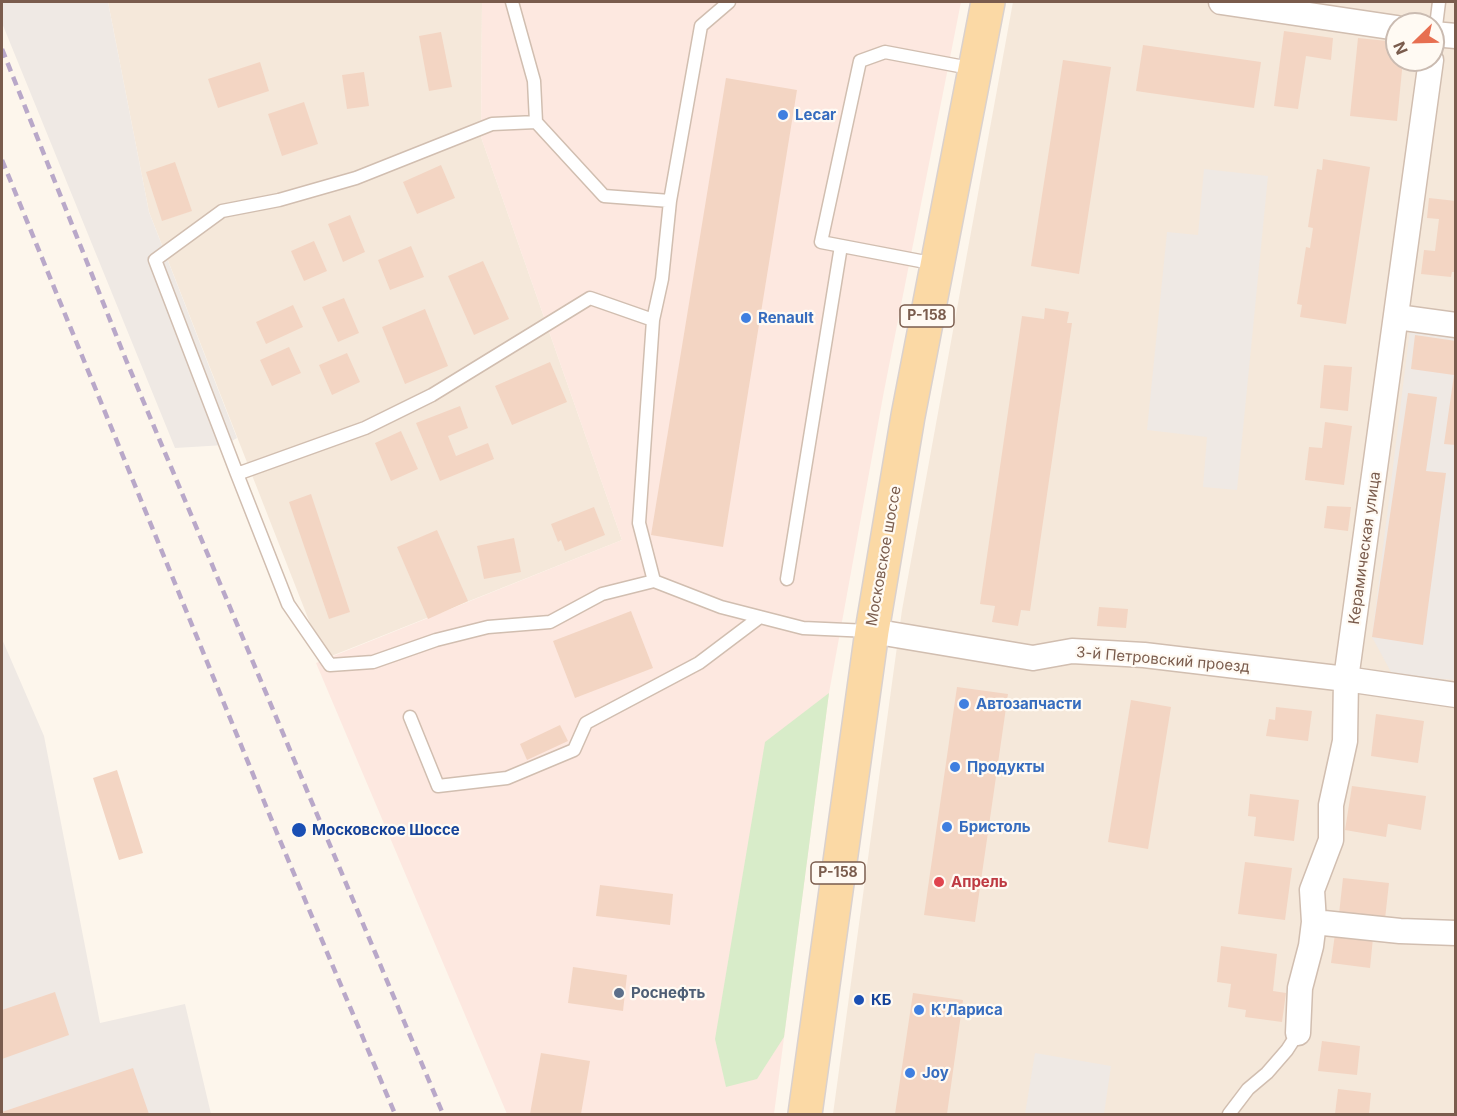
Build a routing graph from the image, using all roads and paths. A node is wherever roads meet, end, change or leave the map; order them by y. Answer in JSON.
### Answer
{"nodes":[{"id":1,"x":512,"y":2,"type":"edge"},
{"id":2,"x":729,"y":2,"type":"edge"},
{"id":3,"x":988,"y":2,"type":"edge"},
{"id":4,"x":1221,"y":2,"type":"edge"},
{"id":5,"x":1385,"y":26,"type":"edge"},
{"id":6,"x":975,"y":69,"type":"junction"},
{"id":7,"x":1429,"y":72,"type":"edge"},
{"id":8,"x":536,"y":122,"type":"junction"},
{"id":9,"x":670,"y":201,"type":"junction"},
{"id":10,"x":841,"y":246,"type":"junction"},
{"id":11,"x":937,"y":264,"type":"junction"},
{"id":12,"x":1397,"y":317,"type":"junction"},
{"id":13,"x":653,"y":320,"type":"junction"},
{"id":14,"x":1455,"y":325,"type":"edge"},
{"id":15,"x":237,"y":474,"type":"junction"},
{"id":16,"x":787,"y":579,"type":"dead end"},
{"id":17,"x":654,"y":581,"type":"junction"},
{"id":18,"x":760,"y":617,"type":"junction"},
{"id":19,"x":872,"y":632,"type":"junction"},
{"id":20,"x":1346,"y":679,"type":"junction"},
{"id":21,"x":1455,"y":695,"type":"edge"},
{"id":22,"x":410,"y":717,"type":"dead end"},
{"id":23,"x":1314,"y":922,"type":"junction"},
{"id":24,"x":1455,"y":933,"type":"edge"},
{"id":25,"x":1298,"y":1033,"type":"joint"},
{"id":26,"x":805,"y":1114,"type":"edge"},
{"id":27,"x":1229,"y":1114,"type":"edge"}],
"edges":[{"from":1,"to":8,"type":"lane"},
{"from":2,"to":9,"type":"lane"},
{"from":3,"to":6,"type":"main road","name":"Московское шоссе","number":"Р-158"},
{"from":4,"to":5,"type":"street"},
{"from":6,"to":10,"type":"lane"},
{"from":6,"to":11,"type":"main road","name":"Московское шоссе","number":"Р-158"},
{"from":7,"to":12,"type":"street","name":"Керамическая улица"},
{"from":8,"to":9,"type":"lane"},
{"from":8,"to":15,"type":"lane"},
{"from":9,"to":13,"type":"lane"},
{"from":10,"to":11,"type":"lane"},
{"from":10,"to":16,"type":"lane"},
{"from":11,"to":19,"type":"main road","name":"Московское шоссе","number":"Р-158"},
{"from":12,"to":14,"type":"street"},
{"from":12,"to":20,"type":"street","name":"Керамическая улица"},
{"from":13,"to":15,"type":"lane"},
{"from":13,"to":17,"type":"lane"},
{"from":15,"to":17,"type":"lane"},
{"from":17,"to":18,"type":"lane"},
{"from":18,"to":19,"type":"lane"},
{"from":18,"to":22,"type":"lane"},
{"from":19,"to":20,"type":"street","name":"3-й Петровский проезд"},
{"from":19,"to":26,"type":"main road","name":"Московское шоссе","number":"Р-158"},
{"from":20,"to":21,"type":"street","name":"3-й Петровский проезд"},
{"from":20,"to":23,"type":"street","name":"Керамическая улица"},
{"from":23,"to":24,"type":"street"},
{"from":23,"to":25,"type":"street","name":"Керамическая улица"},
{"from":25,"to":27,"type":"lane"}]}
